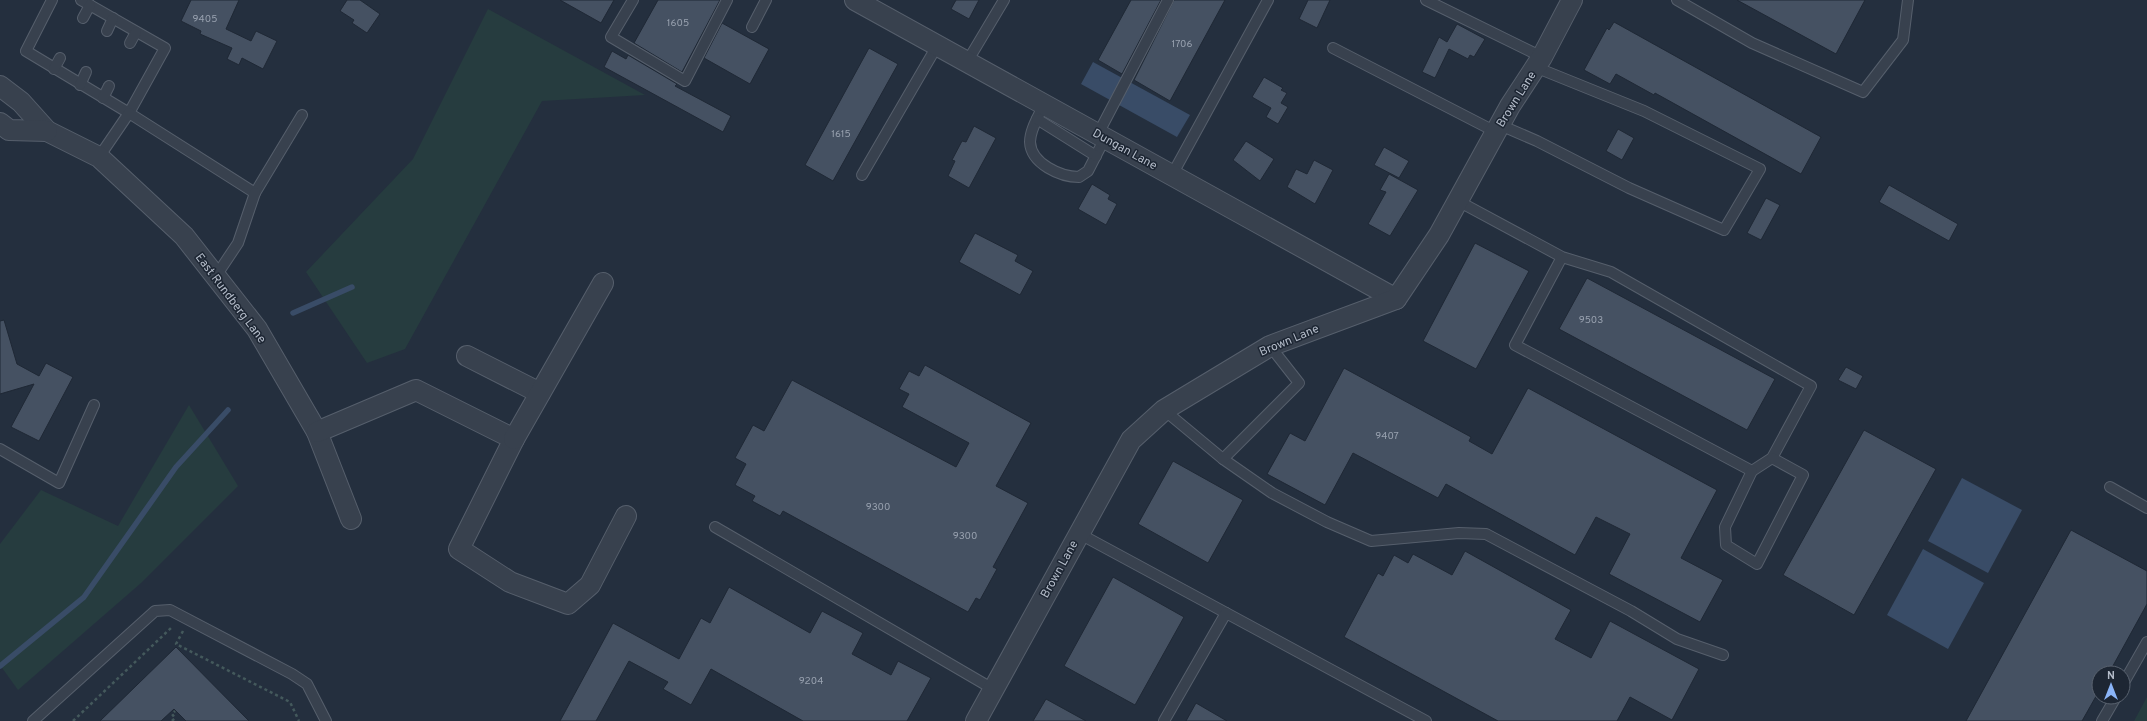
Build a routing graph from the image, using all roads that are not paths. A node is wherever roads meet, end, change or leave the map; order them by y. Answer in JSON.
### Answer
{"nodes":[{"id":1,"x":51,"y":0,"type":"edge"},
{"id":2,"x":632,"y":0,"type":"edge"},
{"id":3,"x":727,"y":0,"type":"edge"},
{"id":4,"x":766,"y":0,"type":"edge"},
{"id":5,"x":855,"y":0,"type":"edge"},
{"id":6,"x":1004,"y":0,"type":"edge"},
{"id":7,"x":1168,"y":0,"type":"edge"},
{"id":8,"x":1268,"y":0,"type":"edge"},
{"id":9,"x":1426,"y":0,"type":"edge"},
{"id":10,"x":1572,"y":0,"type":"edge"},
{"id":11,"x":1677,"y":0,"type":"edge"},
{"id":12,"x":1908,"y":0,"type":"edge"},
{"id":13,"x":85,"y":2,"type":"edge"},
{"id":14,"x":83,"y":18,"type":"dead end"},
{"id":15,"x":113,"y":18,"type":"junction"},
{"id":16,"x":752,"y":27,"type":"dead end"},
{"id":17,"x":107,"y":31,"type":"dead end"},
{"id":18,"x":136,"y":32,"type":"junction"},
{"id":19,"x":130,"y":44,"type":"dead end"},
{"id":20,"x":937,"y":46,"type":"junction"},
{"id":21,"x":1333,"y":48,"type":"dead end"},
{"id":22,"x":60,"y":58,"type":"dead end"},
{"id":23,"x":967,"y":62,"type":"junction"},
{"id":24,"x":1539,"y":62,"type":"junction"},
{"id":25,"x":54,"y":69,"type":"junction"},
{"id":26,"x":86,"y":72,"type":"dead end"},
{"id":27,"x":80,"y":85,"type":"junction"},
{"id":28,"x":0,"y":86,"type":"edge"},
{"id":29,"x":109,"y":86,"type":"dead end"},
{"id":30,"x":103,"y":98,"type":"junction"},
{"id":31,"x":1041,"y":112,"type":"junction"},
{"id":32,"x":129,"y":114,"type":"junction"},
{"id":33,"x":302,"y":115,"type":"dead end"},
{"id":34,"x":0,"y":123,"type":"edge"},
{"id":35,"x":1498,"y":128,"type":"junction"},
{"id":36,"x":47,"y":131,"type":"junction"},
{"id":37,"x":1102,"y":136,"type":"junction"},
{"id":38,"x":1096,"y":156,"type":"junction"},
{"id":39,"x":99,"y":157,"type":"junction"},
{"id":40,"x":862,"y":175,"type":"dead end"},
{"id":41,"x":1172,"y":175,"type":"junction"},
{"id":42,"x":255,"y":193,"type":"junction"},
{"id":43,"x":1458,"y":201,"type":"junction"},
{"id":44,"x":1562,"y":257,"type":"junction"},
{"id":45,"x":216,"y":276,"type":"junction"},
{"id":46,"x":603,"y":283,"type":"dead end"},
{"id":47,"x":1396,"y":299,"type":"junction"},
{"id":48,"x":1270,"y":346,"type":"junction"},
{"id":49,"x":467,"y":356,"type":"dead end"},
{"id":50,"x":540,"y":392,"type":"junction"},
{"id":51,"x":94,"y":405,"type":"dead end"},
{"id":52,"x":1164,"y":410,"type":"junction"},
{"id":53,"x":317,"y":432,"type":"junction"},
{"id":54,"x":514,"y":439,"type":"junction"},
{"id":55,"x":0,"y":449,"type":"edge"},
{"id":56,"x":1772,"y":458,"type":"junction"},
{"id":57,"x":1223,"y":459,"type":"junction"},
{"id":58,"x":1752,"y":471,"type":"junction"},
{"id":59,"x":2110,"y":487,"type":"dead end"},
{"id":60,"x":2147,"y":508,"type":"edge"},
{"id":61,"x":626,"y":516,"type":"dead end"},
{"id":62,"x":351,"y":519,"type":"dead end"},
{"id":63,"x":715,"y":527,"type":"dead end"},
{"id":64,"x":1078,"y":533,"type":"junction"},
{"id":65,"x":1226,"y":613,"type":"junction"},
{"id":66,"x":2147,"y":642,"type":"edge"},
{"id":67,"x":1723,"y":655,"type":"dead end"},
{"id":68,"x":2131,"y":670,"type":"edge"},
{"id":69,"x":993,"y":689,"type":"junction"},
{"id":70,"x":2111,"y":705,"type":"edge"},
{"id":71,"x":33,"y":721,"type":"edge"},
{"id":72,"x":326,"y":721,"type":"edge"},
{"id":73,"x":976,"y":721,"type":"edge"},
{"id":74,"x":1164,"y":721,"type":"edge"},
{"id":75,"x":1426,"y":721,"type":"edge"},
{"id":76,"x":2102,"y":721,"type":"edge"}],
"edges":[{"from":1,"to":25,"type":"lane"},
{"from":2,"to":3,"type":"lane"},
{"from":4,"to":16,"type":"lane"},
{"from":5,"to":20,"type":"street","name":"Dungan Lane"},
{"from":6,"to":23,"type":"lane"},
{"from":7,"to":37,"type":"lane"},
{"from":8,"to":41,"type":"lane"},
{"from":9,"to":24,"type":"lane"},
{"from":10,"to":24,"type":"street","name":"Brown Lane"},
{"from":11,"to":12,"type":"lane"},
{"from":13,"to":14,"type":"lane"},
{"from":13,"to":15,"type":"lane"},
{"from":15,"to":17,"type":"lane"},
{"from":15,"to":18,"type":"lane"},
{"from":18,"to":19,"type":"lane"},
{"from":18,"to":32,"type":"lane"},
{"from":20,"to":23,"type":"street","name":"Dungan Lane"},
{"from":20,"to":40,"type":"lane"},
{"from":21,"to":35,"type":"lane"},
{"from":22,"to":25,"type":"lane"},
{"from":23,"to":31,"type":"street","name":"Dungan Lane"},
{"from":24,"to":35,"type":"street","name":"Brown Lane"},
{"from":24,"to":35,"type":"lane"},
{"from":25,"to":27,"type":"lane"},
{"from":26,"to":27,"type":"lane"},
{"from":27,"to":30,"type":"lane"},
{"from":28,"to":36,"type":"street","name":"East Rundberg Lane"},
{"from":29,"to":30,"type":"lane"},
{"from":30,"to":32,"type":"lane"},
{"from":31,"to":37,"type":"street","name":"Dungan Lane"},
{"from":31,"to":38,"type":"lane"},
{"from":31,"to":38,"type":"lane"},
{"from":32,"to":39,"type":"lane"},
{"from":32,"to":42,"type":"lane"},
{"from":33,"to":42,"type":"lane"},
{"from":34,"to":36,"type":"street","name":"East Rundberg Lane"},
{"from":35,"to":43,"type":"street","name":"Brown Lane"},
{"from":36,"to":39,"type":"street","name":"East Rundberg Lane"},
{"from":37,"to":38,"type":"lane"},
{"from":37,"to":41,"type":"street","name":"Dungan Lane"},
{"from":39,"to":45,"type":"street","name":"East Rundberg Lane"},
{"from":41,"to":47,"type":"street","name":"Dungan Lane"},
{"from":42,"to":45,"type":"lane"},
{"from":43,"to":44,"type":"lane"},
{"from":43,"to":47,"type":"street","name":"Brown Lane"},
{"from":44,"to":56,"type":"lane"},
{"from":44,"to":58,"type":"lane"},
{"from":45,"to":53,"type":"street","name":"East Rundberg Lane"},
{"from":46,"to":50,"type":"street"},
{"from":47,"to":48,"type":"street","name":"Brown Lane"},
{"from":48,"to":52,"type":"street","name":"Brown Lane"},
{"from":48,"to":57,"type":"lane"},
{"from":49,"to":50,"type":"street"},
{"from":50,"to":54,"type":"street"},
{"from":51,"to":55,"type":"lane"},
{"from":52,"to":57,"type":"lane"},
{"from":52,"to":64,"type":"street","name":"Brown Lane"},
{"from":53,"to":54,"type":"street"},
{"from":53,"to":62,"type":"street","name":"East Rundberg Lane"},
{"from":54,"to":61,"type":"street"},
{"from":56,"to":58,"type":"lane"},
{"from":56,"to":58,"type":"lane"},
{"from":57,"to":67,"type":"lane"},
{"from":59,"to":60,"type":"lane"},
{"from":63,"to":69,"type":"lane"},
{"from":64,"to":65,"type":"lane"},
{"from":64,"to":69,"type":"street","name":"Brown Lane"},
{"from":65,"to":74,"type":"lane"},
{"from":65,"to":75,"type":"lane"},
{"from":66,"to":68,"type":"lane"},
{"from":69,"to":73,"type":"street","name":"Brown Lane"},
{"from":70,"to":76,"type":"lane"},
{"from":71,"to":72,"type":"lane"}]}
